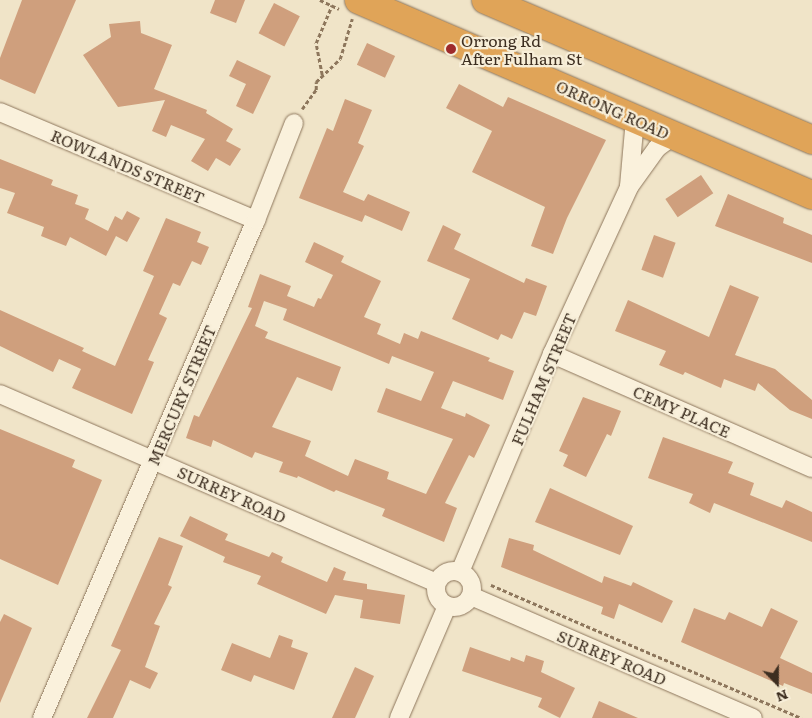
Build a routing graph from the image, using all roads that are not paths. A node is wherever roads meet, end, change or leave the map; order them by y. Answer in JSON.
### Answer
{"nodes":[{"id":1,"x":486,"y":0,"type":"edge"},
{"id":2,"x":356,"y":8,"type":"edge"},
{"id":3,"x":0,"y":112,"type":"edge"},
{"id":4,"x":635,"y":119,"type":"junction"},
{"id":5,"x":294,"y":123,"type":"road end"},
{"id":6,"x":673,"y":136,"type":"junction"},
{"id":7,"x":812,"y":140,"type":"edge"},
{"id":8,"x":628,"y":187,"type":"junction"},
{"id":9,"x":812,"y":195,"type":"edge"},
{"id":10,"x":256,"y":220,"type":"junction"},
{"id":11,"x":552,"y":354,"type":"junction"},
{"id":12,"x":0,"y":394,"type":"edge"},
{"id":13,"x":154,"y":459,"type":"junction"},
{"id":14,"x":812,"y":468,"type":"edge"},
{"id":15,"x":460,"y":572,"type":"junction"},
{"id":16,"x":436,"y":584,"type":"junction"},
{"id":17,"x":471,"y":596,"type":"junction"},
{"id":18,"x":447,"y":606,"type":"junction"},
{"id":19,"x":42,"y":718,"type":"edge"},
{"id":20,"x":399,"y":718,"type":"edge"},
{"id":21,"x":753,"y":718,"type":"edge"}],
"edges":[{"from":1,"to":7,"type":"highway"},
{"from":2,"to":4,"type":"highway","name":"ORRONG ROAD"},
{"from":3,"to":10,"type":"street","name":"ROWLANDS STREET"},
{"from":4,"to":6,"type":"highway","name":"ORRONG ROAD"},
{"from":4,"to":8,"type":"street","name":"FULHAM STREET"},
{"from":5,"to":10,"type":"street","name":"MERCURY STREET"},
{"from":6,"to":8,"type":"street","name":"FULHAM STREET"},
{"from":6,"to":9,"type":"highway","name":"ORRONG ROAD"},
{"from":8,"to":11,"type":"street","name":"FULHAM STREET"},
{"from":10,"to":13,"type":"street","name":"MERCURY STREET"},
{"from":11,"to":14,"type":"street","name":"CEMY PLACE"},
{"from":11,"to":15,"type":"street","name":"FULHAM STREET"},
{"from":12,"to":13,"type":"street","name":"SURREY ROAD"},
{"from":13,"to":16,"type":"street","name":"SURREY ROAD"},
{"from":13,"to":19,"type":"street","name":"MERCURY STREET"},
{"from":15,"to":16,"type":"street"},
{"from":15,"to":17,"type":"street"},
{"from":16,"to":18,"type":"street"},
{"from":17,"to":18,"type":"street"},
{"from":17,"to":21,"type":"street","name":"SURREY ROAD"},
{"from":18,"to":20,"type":"street"}]}
